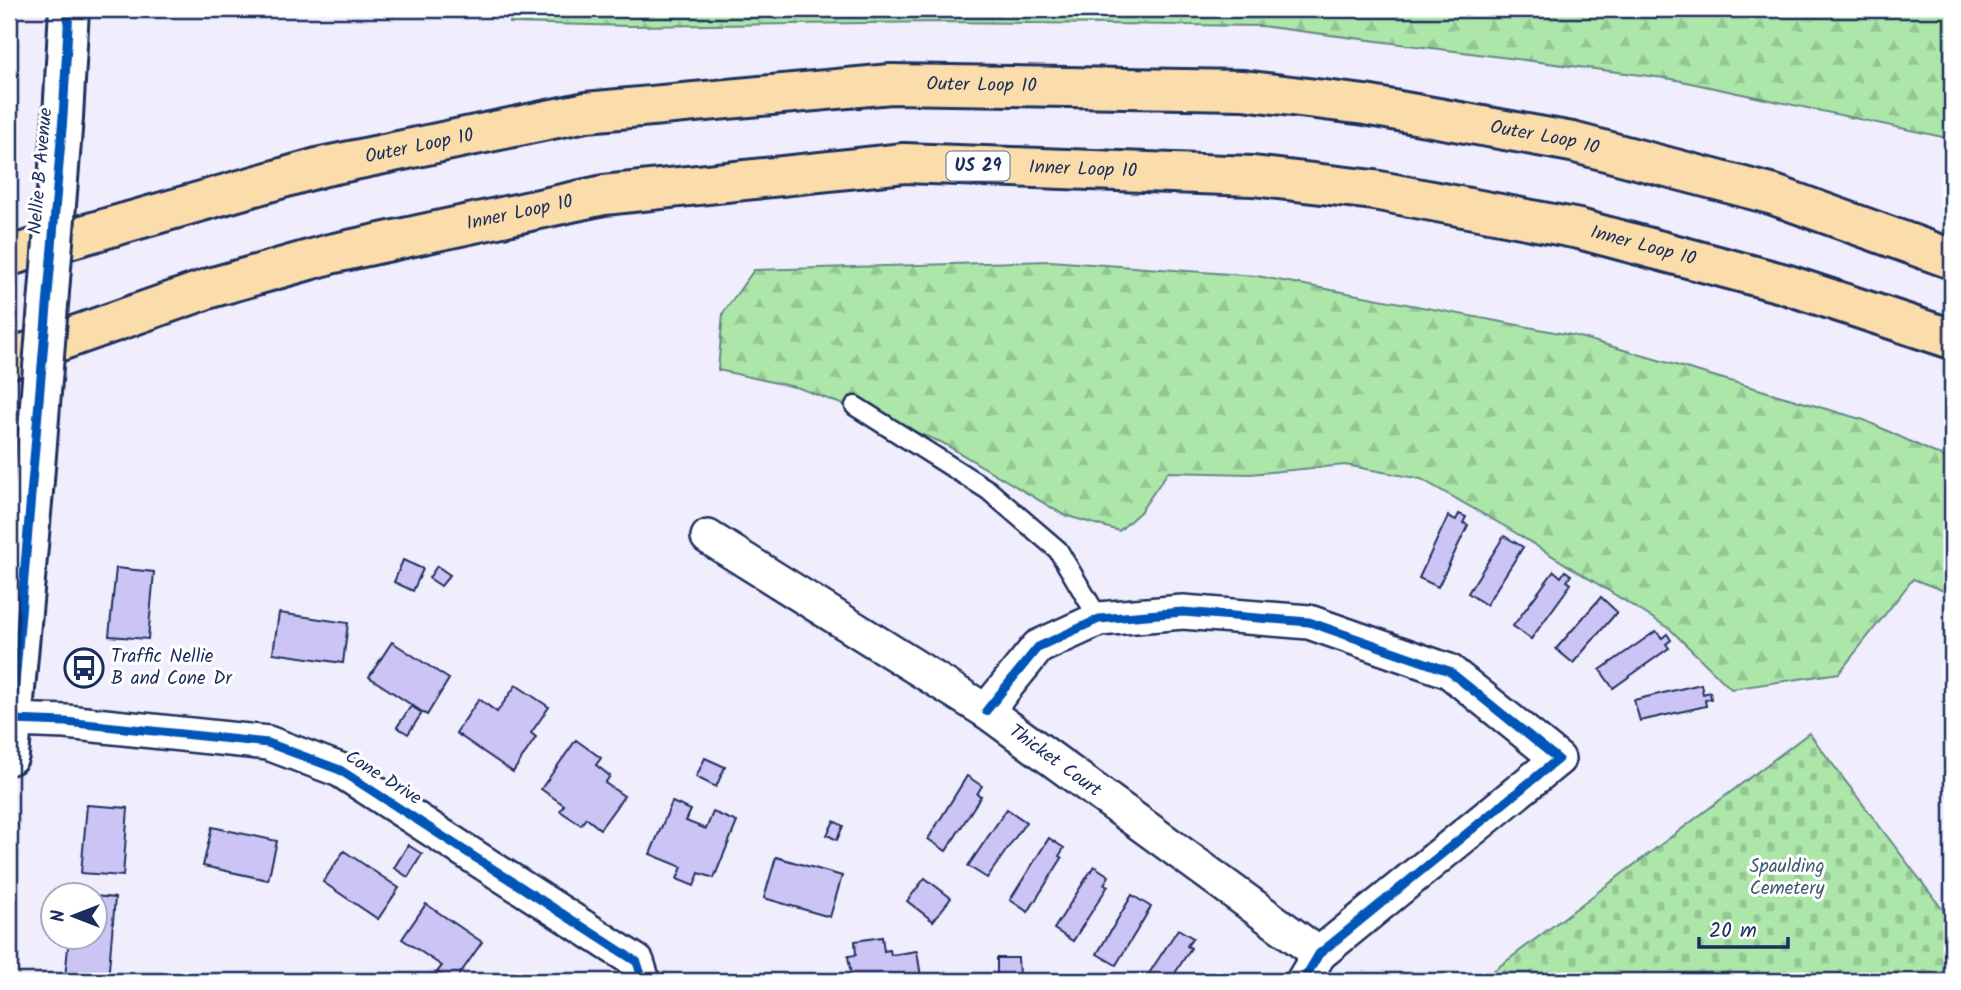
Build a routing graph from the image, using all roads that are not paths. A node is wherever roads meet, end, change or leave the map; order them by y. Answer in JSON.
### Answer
{"nodes":[{"id":1,"x":69,"y":9,"type":"edge"},
{"id":2,"x":9,"y":256,"type":"edge"},
{"id":3,"x":1952,"y":259,"type":"edge"},
{"id":4,"x":1952,"y":340,"type":"edge"},
{"id":5,"x":9,"y":359,"type":"edge"},
{"id":6,"x":855,"y":406,"type":"dead end"},
{"id":7,"x":708,"y":537,"type":"dead end"},
{"id":8,"x":1099,"y":619,"type":"junction"},
{"id":9,"x":986,"y":711,"type":"junction"},
{"id":10,"x":10,"y":737,"type":"edge"},
{"id":11,"x":1311,"y":968,"type":"edge"},
{"id":12,"x":643,"y":981,"type":"edge"}],
"edges":[{"from":1,"to":10,"type":"street","name":"Nellie B Avenue","bridge":true},
{"from":2,"to":3,"type":"highway","name":"Outer Loop 10"},
{"from":4,"to":5,"type":"highway","name":"Inner Loop 10","number":"US 29"},
{"from":6,"to":8,"type":"lane"},
{"from":7,"to":9,"type":"street","name":"Thicket Court"},
{"from":8,"to":9,"type":"street"},
{"from":8,"to":11,"type":"street"},
{"from":9,"to":11,"type":"street","name":"Thicket Court"},
{"from":10,"to":12,"type":"street","name":"Cone Drive"}]}
